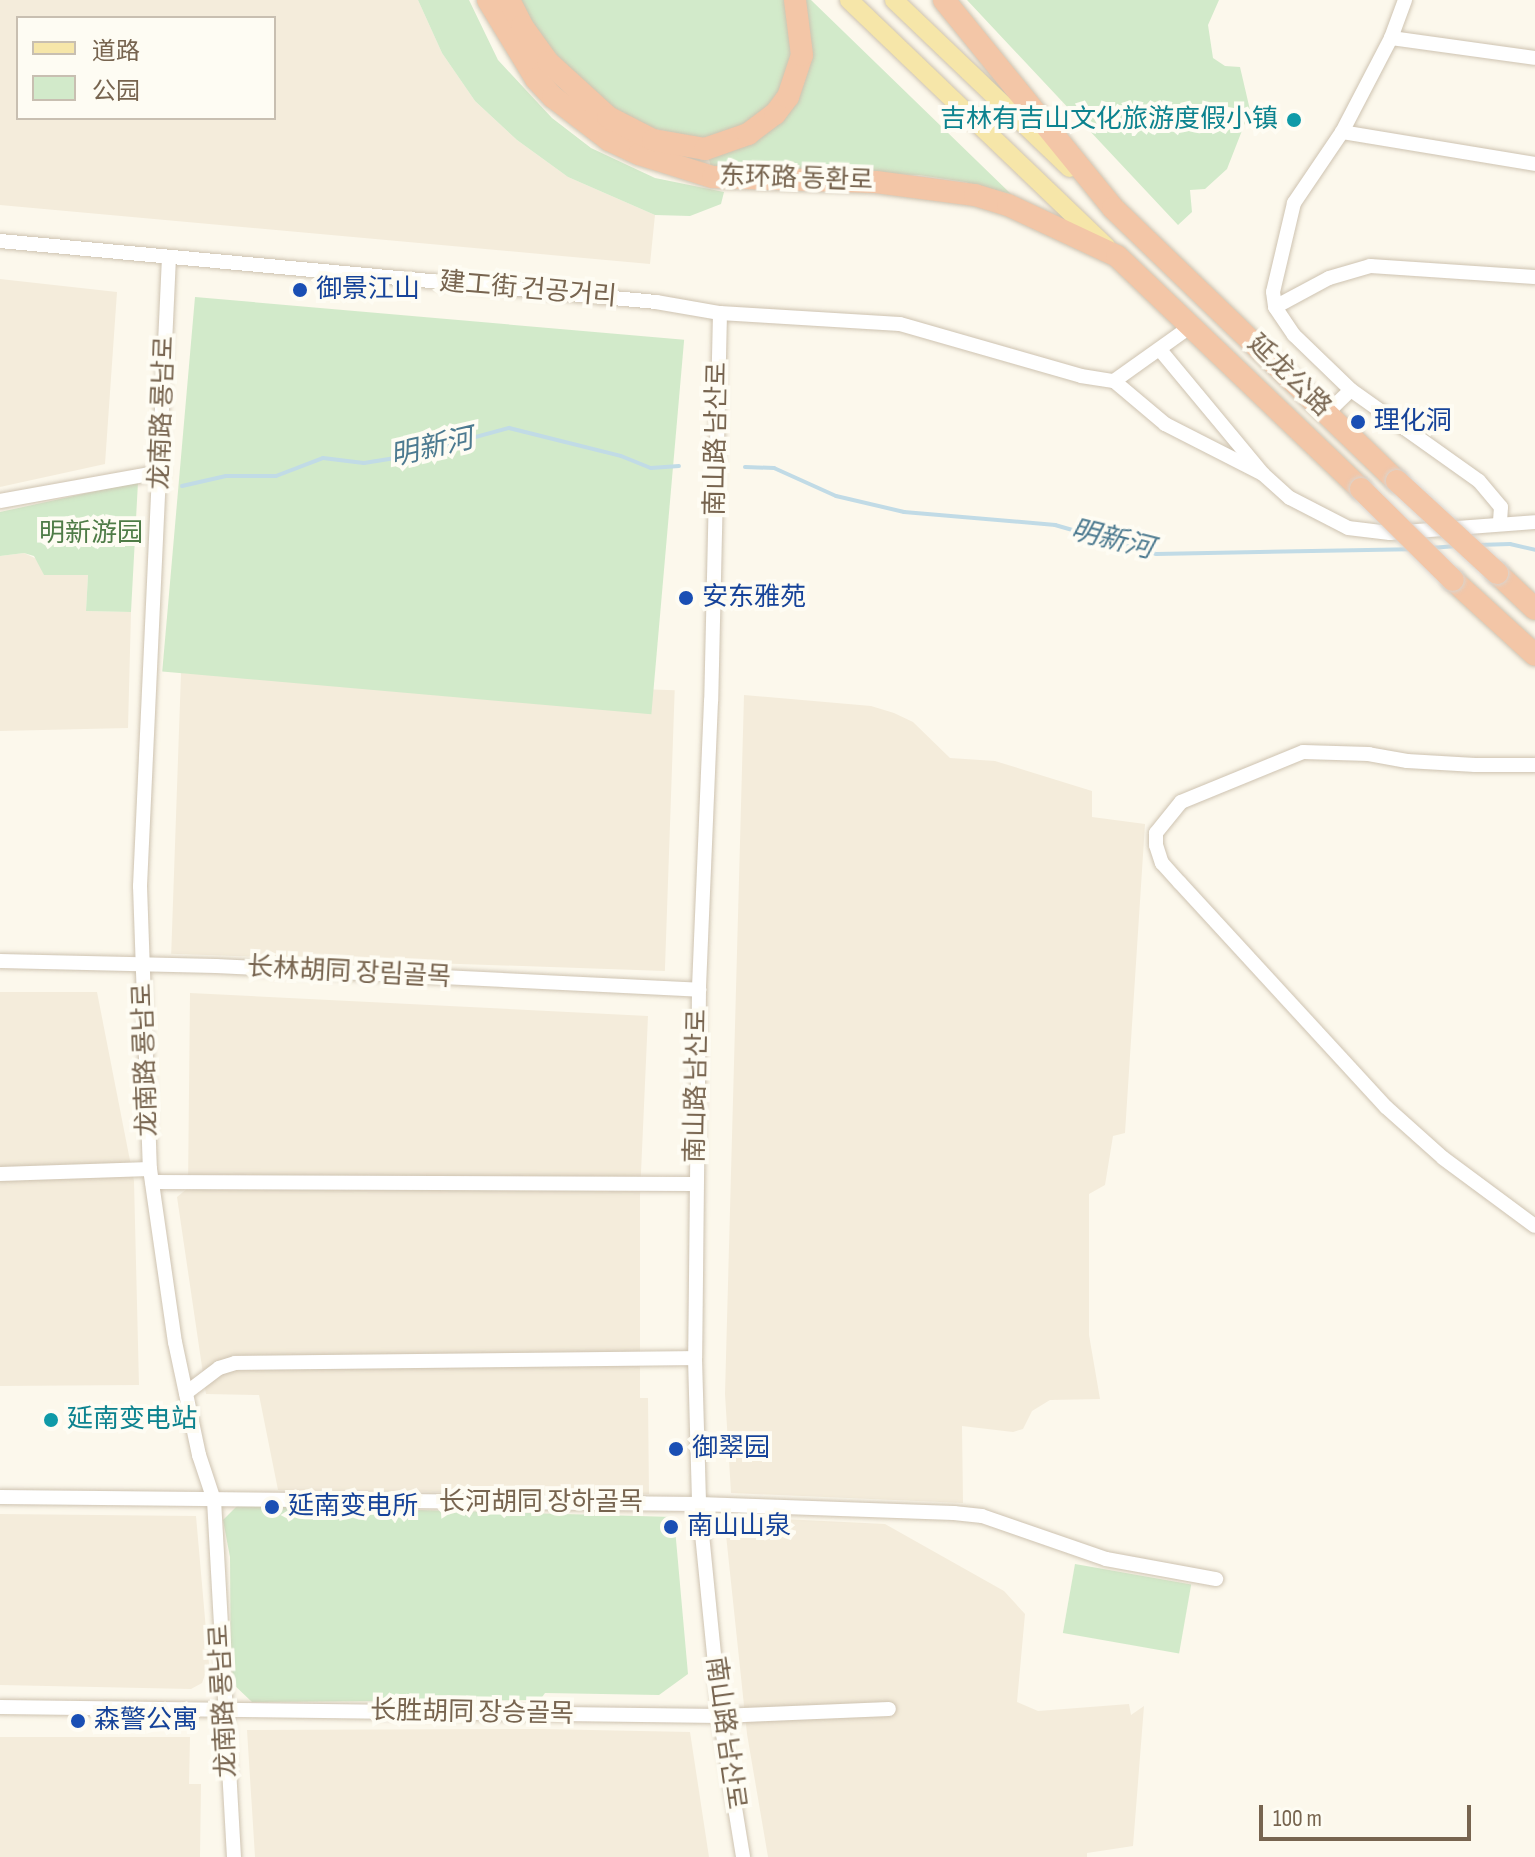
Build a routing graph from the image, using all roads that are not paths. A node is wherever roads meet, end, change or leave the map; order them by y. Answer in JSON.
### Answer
{"nodes":[{"id":1,"x":488,"y":0,"type":"edge"},
{"id":2,"x":509,"y":0,"type":"edge"},
{"id":3,"x":795,"y":0,"type":"edge"},
{"id":4,"x":849,"y":0,"type":"edge"},
{"id":5,"x":894,"y":0,"type":"edge"},
{"id":6,"x":944,"y":0,"type":"edge"},
{"id":7,"x":1405,"y":0,"type":"edge"},
{"id":8,"x":1391,"y":38,"type":"junction"},
{"id":9,"x":1535,"y":58,"type":"edge"},
{"id":10,"x":1342,"y":132,"type":"junction"},
{"id":11,"x":1535,"y":164,"type":"edge"},
{"id":12,"x":1113,"y":208,"type":"junction"},
{"id":13,"x":0,"y":241,"type":"edge"},
{"id":14,"x":1117,"y":256,"type":"junction"},
{"id":15,"x":169,"y":257,"type":"junction"},
{"id":16,"x":1535,"y":277,"type":"edge"},
{"id":17,"x":1275,"y":307,"type":"junction"},
{"id":18,"x":720,"y":313,"type":"junction"},
{"id":19,"x":1191,"y":326,"type":"junction"},
{"id":20,"x":1161,"y":351,"type":"junction"},
{"id":21,"x":1114,"y":381,"type":"junction"},
{"id":22,"x":1351,"y":390,"type":"junction"},
{"id":23,"x":1327,"y":413,"type":"junction"},
{"id":24,"x":161,"y":472,"type":"junction"},
{"id":25,"x":1263,"y":474,"type":"junction"},
{"id":26,"x":0,"y":501,"type":"edge"},
{"id":27,"x":1535,"y":522,"type":"edge"},
{"id":28,"x":1500,"y":523,"type":"junction"},
{"id":29,"x":1535,"y":609,"type":"edge"},
{"id":30,"x":1535,"y":655,"type":"edge"},
{"id":31,"x":1535,"y":765,"type":"edge"},
{"id":32,"x":0,"y":961,"type":"edge"},
{"id":33,"x":143,"y":966,"type":"junction"},
{"id":34,"x":699,"y":990,"type":"junction"},
{"id":35,"x":0,"y":1174,"type":"edge"},
{"id":36,"x":151,"y":1175,"type":"junction"},
{"id":37,"x":695,"y":1184,"type":"junction"},
{"id":38,"x":1535,"y":1226,"type":"edge"},
{"id":39,"x":695,"y":1358,"type":"junction"},
{"id":40,"x":186,"y":1393,"type":"junction"},
{"id":41,"x":0,"y":1497,"type":"edge"},
{"id":42,"x":214,"y":1500,"type":"junction"},
{"id":43,"x":699,"y":1504,"type":"junction"},
{"id":44,"x":1216,"y":1579,"type":"dead end"},
{"id":45,"x":0,"y":1707,"type":"edge"},
{"id":46,"x":889,"y":1709,"type":"dead end"},
{"id":47,"x":223,"y":1711,"type":"junction"},
{"id":48,"x":720,"y":1716,"type":"junction"},
{"id":49,"x":234,"y":1857,"type":"edge"},
{"id":50,"x":743,"y":1857,"type":"edge"}],
"edges":[{"from":1,"to":14,"type":"highway","name":"东环路 동환로"},
{"from":2,"to":3,"type":"highway"},
{"from":4,"to":14,"type":"main road"},
{"from":5,"to":12,"type":"main road"},
{"from":6,"to":12,"type":"highway"},
{"from":7,"to":8,"type":"street"},
{"from":8,"to":9,"type":"street"},
{"from":8,"to":10,"type":"street"},
{"from":10,"to":11,"type":"street"},
{"from":10,"to":17,"type":"street"},
{"from":12,"to":23,"type":"highway","name":"延龙公路"},
{"from":13,"to":15,"type":"street","name":"建工街 건공거리"},
{"from":14,"to":19,"type":"highway","name":"延龙公路"},
{"from":15,"to":18,"type":"street","name":"建工街 건공거리"},
{"from":15,"to":24,"type":"street","name":"龙南路 룡남로"},
{"from":16,"to":17,"type":"street"},
{"from":17,"to":22,"type":"street"},
{"from":18,"to":21,"type":"street","name":"建工街 건공거리"},
{"from":18,"to":34,"type":"street","name":"南山路 남산로"},
{"from":19,"to":20,"type":"street"},
{"from":19,"to":30,"type":"highway","name":"延龙公路","bridge":true},
{"from":20,"to":21,"type":"street"},
{"from":20,"to":25,"type":"street"},
{"from":21,"to":25,"type":"street"},
{"from":22,"to":23,"type":"street"},
{"from":22,"to":28,"type":"street"},
{"from":23,"to":29,"type":"highway","name":"延龙公路","bridge":true},
{"from":24,"to":26,"type":"street"},
{"from":24,"to":33,"type":"street","name":"龙南路 룡남로"},
{"from":25,"to":28,"type":"street"},
{"from":27,"to":28,"type":"street"},
{"from":31,"to":38,"type":"street"},
{"from":32,"to":33,"type":"street","name":"长林胡同 장림골목"},
{"from":33,"to":34,"type":"street","name":"长林胡同 장림골목"},
{"from":33,"to":36,"type":"street","name":"龙南路 룡남로"},
{"from":34,"to":37,"type":"street","name":"南山路 남산로"},
{"from":35,"to":36,"type":"street"},
{"from":36,"to":37,"type":"street"},
{"from":36,"to":40,"type":"street","name":"龙南路 룡남로"},
{"from":37,"to":39,"type":"street","name":"南山路 남산로"},
{"from":39,"to":40,"type":"street"},
{"from":39,"to":43,"type":"street","name":"南山路 남산로"},
{"from":40,"to":42,"type":"street","name":"龙南路 룡남로"},
{"from":41,"to":42,"type":"street","name":"长河胡同 장하골목"},
{"from":42,"to":43,"type":"street","name":"长河胡同 장하골목"},
{"from":42,"to":47,"type":"street","name":"龙南路 룡남로"},
{"from":43,"to":44,"type":"street","name":"长河胡同 장하골목"},
{"from":43,"to":48,"type":"street","name":"南山路 남산로"},
{"from":45,"to":47,"type":"street","name":"长胜胡同 장승골목"},
{"from":46,"to":48,"type":"street","name":"长胜胡同 장승골목"},
{"from":47,"to":48,"type":"street","name":"长胜胡同 장승골목"},
{"from":47,"to":49,"type":"street","name":"龙南路 룡남로"},
{"from":48,"to":50,"type":"street","name":"南山路 남산로"}]}
